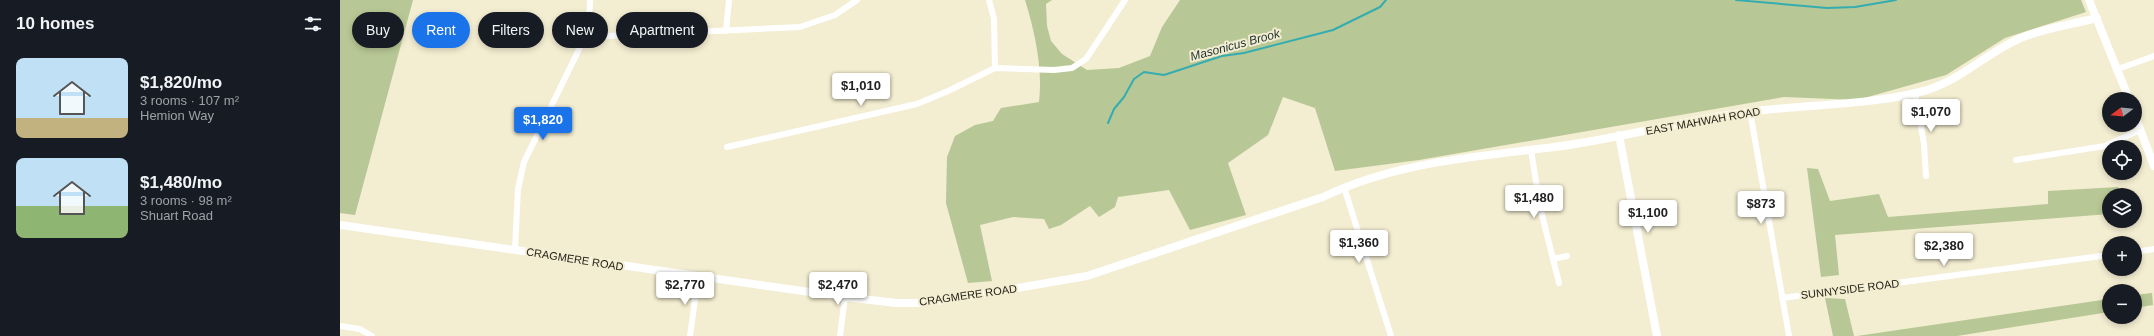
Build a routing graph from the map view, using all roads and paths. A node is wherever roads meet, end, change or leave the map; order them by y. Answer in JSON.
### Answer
{"nodes":[{"id":1,"x":590,"y":0,"type":"edge"},
{"id":2,"x":729,"y":0,"type":"edge"},
{"id":3,"x":857,"y":0,"type":"edge"},
{"id":4,"x":989,"y":0,"type":"edge"},
{"id":5,"x":1125,"y":0,"type":"edge"},
{"id":6,"x":2090,"y":0,"type":"edge"},
{"id":7,"x":589,"y":12,"type":"edge"},
{"id":8,"x":2097,"y":18,"type":"junction"},
{"id":9,"x":726,"y":31,"type":"junction"},
{"id":10,"x":608,"y":36,"type":"edge"},
{"id":11,"x":580,"y":48,"type":"edge"},
{"id":12,"x":2154,"y":56,"type":"edge"},
{"id":13,"x":995,"y":68,"type":"junction"},
{"id":14,"x":2118,"y":69,"type":"junction"},
{"id":15,"x":2126,"y":92,"type":"edge"},
{"id":16,"x":1915,"y":93,"type":"junction"},
{"id":17,"x":1750,"y":111,"type":"junction"},
{"id":18,"x":2136,"y":132,"type":"edge"},
{"id":19,"x":2141,"y":132,"type":"edge"},
{"id":20,"x":1619,"y":135,"type":"junction"},
{"id":21,"x":727,"y":147,"type":"dead end"},
{"id":22,"x":1531,"y":150,"type":"junction"},
{"id":23,"x":2016,"y":160,"type":"dead end"},
{"id":24,"x":2154,"y":166,"type":"edge"},
{"id":25,"x":1926,"y":176,"type":"dead end"},
{"id":26,"x":1344,"y":186,"type":"junction"},
{"id":27,"x":1323,"y":196,"type":"joint"},
{"id":28,"x":340,"y":225,"type":"edge"},
{"id":29,"x":515,"y":249,"type":"junction"},
{"id":30,"x":2154,"y":249,"type":"edge"},
{"id":31,"x":2142,"y":251,"type":"edge"},
{"id":32,"x":1567,"y":256,"type":"dead end"},
{"id":33,"x":2102,"y":256,"type":"edge"},
{"id":34,"x":1553,"y":259,"type":"junction"},
{"id":35,"x":698,"y":278,"type":"junction"},
{"id":36,"x":1559,"y":283,"type":"dead end"},
{"id":37,"x":845,"y":297,"type":"junction"},
{"id":38,"x":1782,"y":298,"type":"junction"},
{"id":39,"x":340,"y":326,"type":"edge"},
{"id":40,"x":372,"y":336,"type":"edge"},
{"id":41,"x":690,"y":336,"type":"edge"},
{"id":42,"x":840,"y":336,"type":"edge"},
{"id":43,"x":1391,"y":336,"type":"edge"},
{"id":44,"x":1657,"y":336,"type":"edge"},
{"id":45,"x":1789,"y":336,"type":"edge"}],
"edges":[{"from":1,"to":7,"type":"street"},
{"from":2,"to":9,"type":"street"},
{"from":3,"to":9,"type":"street"},
{"from":4,"to":13,"type":"street"},
{"from":5,"to":13,"type":"street"},
{"from":6,"to":8,"type":"street"},
{"from":8,"to":14,"type":"street"},
{"from":8,"to":16,"type":"street","name":"EAST MAHWAH ROAD"},
{"from":9,"to":10,"type":"street"},
{"from":11,"to":29,"type":"street"},
{"from":12,"to":14,"type":"street"},
{"from":13,"to":21,"type":"street"},
{"from":14,"to":15,"type":"street"},
{"from":16,"to":17,"type":"street","name":"EAST MAHWAH ROAD"},
{"from":16,"to":25,"type":"street"},
{"from":17,"to":20,"type":"street","name":"EAST MAHWAH ROAD"},
{"from":17,"to":38,"type":"street"},
{"from":18,"to":23,"type":"street"},
{"from":19,"to":24,"type":"street"},
{"from":20,"to":22,"type":"street","name":"EAST MAHWAH ROAD"},
{"from":20,"to":44,"type":"street"},
{"from":22,"to":26,"type":"street","name":"EAST MAHWAH ROAD"},
{"from":22,"to":34,"type":"street"},
{"from":26,"to":27,"type":"street","name":"EAST MAHWAH ROAD"},
{"from":26,"to":43,"type":"street"},
{"from":27,"to":37,"type":"street","name":"CRAGMERE ROAD"},
{"from":28,"to":29,"type":"street","name":"CRAGMERE ROAD"},
{"from":29,"to":35,"type":"street","name":"CRAGMERE ROAD"},
{"from":30,"to":31,"type":"street"},
{"from":32,"to":34,"type":"street"},
{"from":33,"to":38,"type":"street","name":"SUNNYSIDE ROAD"},
{"from":34,"to":36,"type":"street"},
{"from":35,"to":37,"type":"street","name":"CRAGMERE ROAD"},
{"from":35,"to":41,"type":"street"},
{"from":37,"to":42,"type":"street"},
{"from":38,"to":45,"type":"street"},
{"from":39,"to":40,"type":"street"}]}
